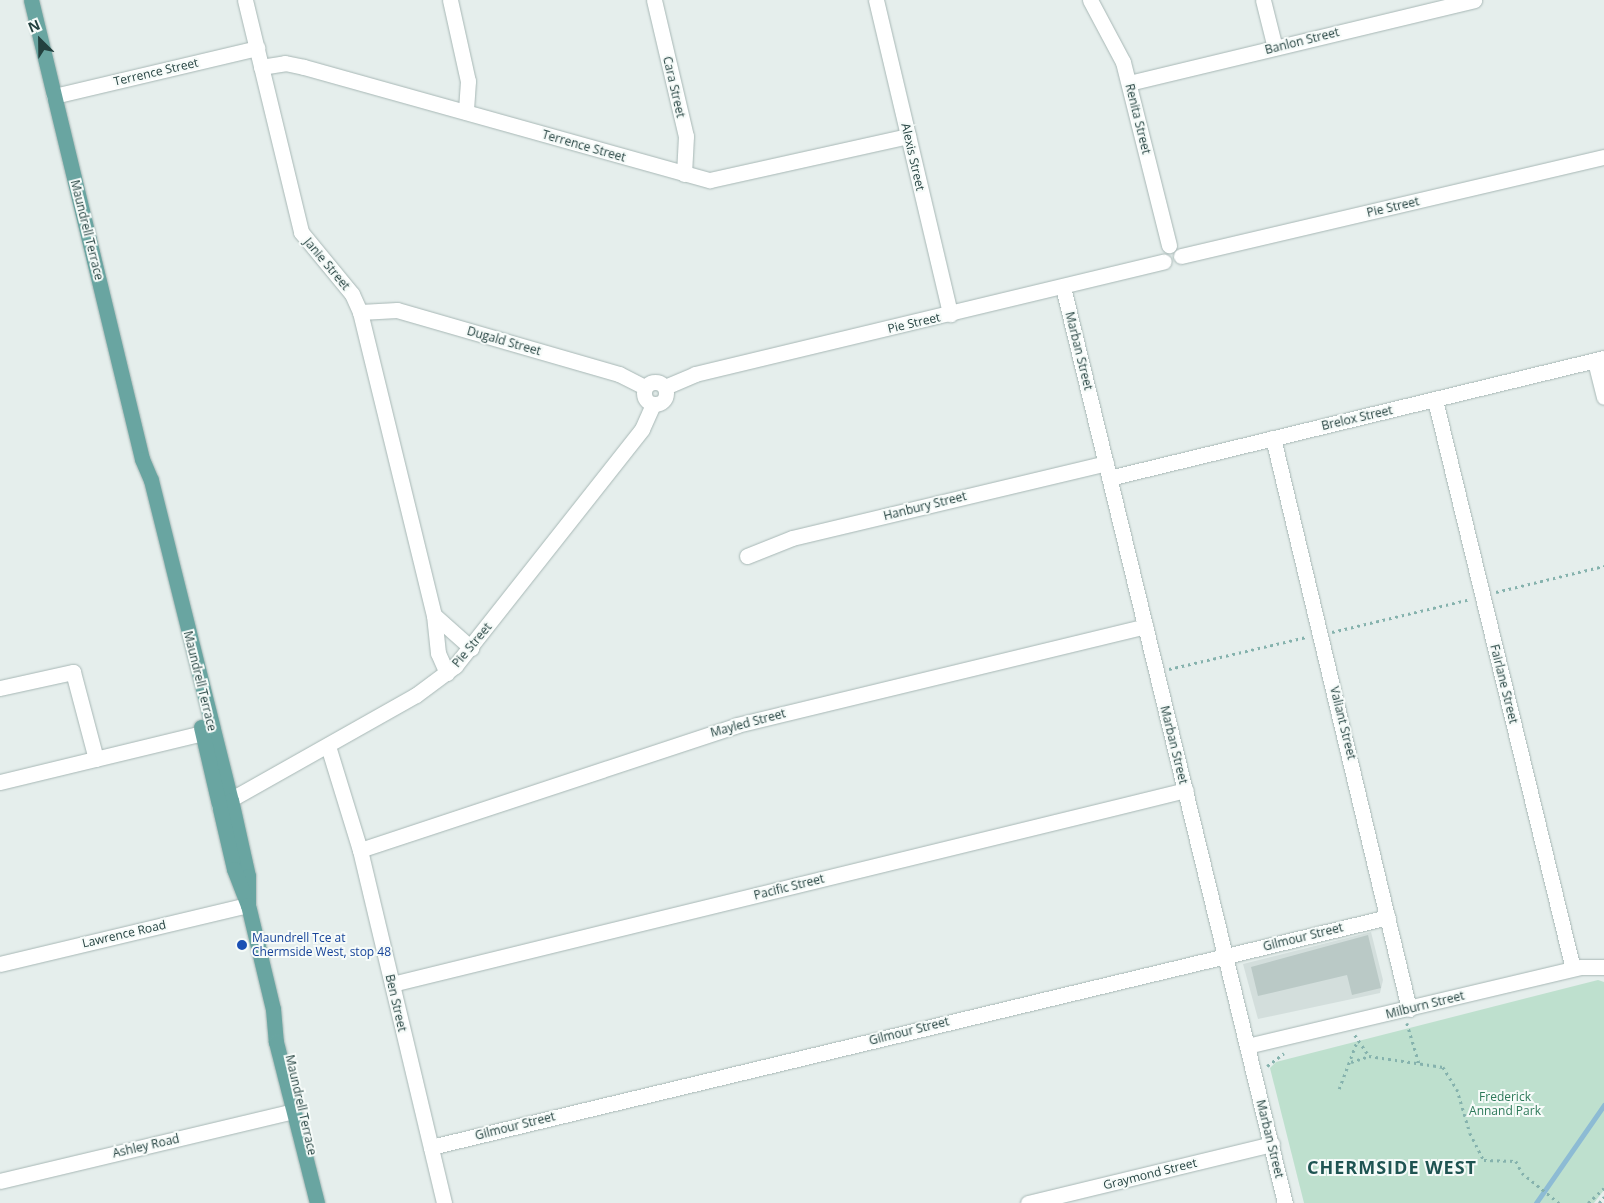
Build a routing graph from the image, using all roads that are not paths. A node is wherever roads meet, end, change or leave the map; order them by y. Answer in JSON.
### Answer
{"nodes":[{"id":1,"x":31,"y":0,"type":"edge"},
{"id":2,"x":245,"y":0,"type":"edge"},
{"id":3,"x":450,"y":0,"type":"edge"},
{"id":4,"x":654,"y":0,"type":"edge"},
{"id":5,"x":876,"y":0,"type":"edge"},
{"id":6,"x":1090,"y":0,"type":"edge"},
{"id":7,"x":1264,"y":0,"type":"edge"},
{"id":8,"x":1474,"y":0,"type":"edge"},
{"id":9,"x":1441,"y":4,"type":"edge"},
{"id":10,"x":257,"y":48,"type":"junction"},
{"id":11,"x":1275,"y":48,"type":"junction"},
{"id":12,"x":261,"y":67,"type":"junction"},
{"id":13,"x":1129,"y":83,"type":"junction"},
{"id":14,"x":54,"y":96,"type":"junction"},
{"id":15,"x":466,"y":112,"type":"junction"},
{"id":16,"x":908,"y":136,"type":"junction"},
{"id":17,"x":1604,"y":156,"type":"edge"},
{"id":18,"x":684,"y":174,"type":"junction"},
{"id":19,"x":1169,"y":245,"type":"junction"},
{"id":20,"x":1181,"y":256,"type":"junction"},
{"id":21,"x":1164,"y":261,"type":"junction"},
{"id":22,"x":1063,"y":287,"type":"junction"},
{"id":23,"x":360,"y":312,"type":"junction"},
{"id":24,"x":950,"y":314,"type":"junction"},
{"id":25,"x":1600,"y":360,"type":"edge"},
{"id":26,"x":645,"y":387,"type":"junction"},
{"id":27,"x":665,"y":387,"type":"junction"},
{"id":28,"x":1604,"y":397,"type":"edge"},
{"id":29,"x":1435,"y":400,"type":"junction"},
{"id":30,"x":653,"y":404,"type":"junction"},
{"id":31,"x":1273,"y":438,"type":"junction"},
{"id":32,"x":142,"y":459,"type":"junction"},
{"id":33,"x":1108,"y":470,"type":"junction"},
{"id":34,"x":746,"y":556,"type":"dead end"},
{"id":35,"x":434,"y":615,"type":"junction"},
{"id":36,"x":1145,"y":626,"type":"junction"},
{"id":37,"x":471,"y":648,"type":"junction"},
{"id":38,"x":447,"y":673,"type":"junction"},
{"id":39,"x":0,"y":688,"type":"edge"},
{"id":40,"x":202,"y":733,"type":"junction"},
{"id":41,"x":328,"y":746,"type":"junction"},
{"id":42,"x":96,"y":759,"type":"junction"},
{"id":43,"x":0,"y":782,"type":"edge"},
{"id":44,"x":1186,"y":790,"type":"junction"},
{"id":45,"x":224,"y":803,"type":"junction"},
{"id":46,"x":360,"y":850,"type":"junction"},
{"id":47,"x":248,"y":905,"type":"junction"},
{"id":48,"x":1388,"y":917,"type":"junction"},
{"id":49,"x":1226,"y":956,"type":"junction"},
{"id":50,"x":0,"y":964,"type":"edge"},
{"id":51,"x":1604,"y":967,"type":"edge"},
{"id":52,"x":1573,"y":969,"type":"junction"},
{"id":53,"x":392,"y":984,"type":"junction"},
{"id":54,"x":273,"y":1009,"type":"junction"},
{"id":55,"x":1411,"y":1017,"type":"junction"},
{"id":56,"x":1247,"y":1046,"type":"junction"},
{"id":57,"x":293,"y":1111,"type":"junction"},
{"id":58,"x":1272,"y":1144,"type":"junction"},
{"id":59,"x":430,"y":1146,"type":"junction"},
{"id":60,"x":0,"y":1181,"type":"edge"},
{"id":61,"x":317,"y":1203,"type":"edge"},
{"id":62,"x":322,"y":1203,"type":"edge"},
{"id":63,"x":444,"y":1203,"type":"edge"},
{"id":64,"x":1028,"y":1203,"type":"edge"},
{"id":65,"x":1286,"y":1203,"type":"edge"}],
"edges":[{"from":1,"to":14,"type":"main road","name":"Maundrell Terrace"},
{"from":2,"to":10,"type":"street","name":"Janie Street"},
{"from":3,"to":15,"type":"street"},
{"from":4,"to":18,"type":"street","name":"Cara Street"},
{"from":5,"to":16,"type":"street","name":"Alexis Street"},
{"from":6,"to":13,"type":"street","name":"Renita Street"},
{"from":7,"to":11,"type":"street"},
{"from":8,"to":9,"type":"street","name":"Banlon Street"},
{"from":9,"to":11,"type":"street","name":"Banlon Street"},
{"from":10,"to":12,"type":"street","name":"Janie Street"},
{"from":10,"to":14,"type":"street","name":"Terrence Street"},
{"from":11,"to":13,"type":"street","name":"Banlon Street"},
{"from":12,"to":15,"type":"street","name":"Terrence Street"},
{"from":12,"to":23,"type":"street","name":"Janie Street"},
{"from":13,"to":19,"type":"street","name":"Renita Street"},
{"from":14,"to":32,"type":"main road","name":"Maundrell Terrace"},
{"from":15,"to":18,"type":"street","name":"Terrence Street"},
{"from":16,"to":18,"type":"street","name":"Terrence Street"},
{"from":16,"to":24,"type":"street","name":"Alexis Street"},
{"from":17,"to":20,"type":"street","name":"Pie Street"},
{"from":19,"to":20,"type":"street"},
{"from":19,"to":21,"type":"street"},
{"from":20,"to":21,"type":"street"},
{"from":21,"to":22,"type":"street","name":"Pie Street"},
{"from":22,"to":24,"type":"street","name":"Pie Street"},
{"from":22,"to":33,"type":"street","name":"Marban Street"},
{"from":23,"to":26,"type":"street","name":"Dugald Street"},
{"from":23,"to":35,"type":"street","name":"Janie Street"},
{"from":24,"to":27,"type":"street","name":"Pie Street"},
{"from":25,"to":28,"type":"street"},
{"from":25,"to":29,"type":"street","name":"Brelox Street"},
{"from":26,"to":27,"type":"street"},
{"from":26,"to":30,"type":"street"},
{"from":27,"to":30,"type":"street"},
{"from":29,"to":31,"type":"street","name":"Brelox Street"},
{"from":29,"to":52,"type":"street","name":"Fairlane Street"},
{"from":30,"to":37,"type":"street","name":"Pie Street"},
{"from":31,"to":33,"type":"street","name":"Brelox Street"},
{"from":31,"to":48,"type":"street","name":"Valiant Street"},
{"from":32,"to":40,"type":"main road","name":"Maundrell Terrace"},
{"from":32,"to":45,"type":"main road","name":"Maundrell Terrace"},
{"from":33,"to":34,"type":"street","name":"Hanbury Street"},
{"from":33,"to":36,"type":"street","name":"Marban Street"},
{"from":35,"to":37,"type":"street"},
{"from":35,"to":38,"type":"street","name":"Janie Street"},
{"from":36,"to":44,"type":"street","name":"Marban Street"},
{"from":36,"to":46,"type":"street","name":"Mayled Street"},
{"from":37,"to":38,"type":"street","name":"Pie Street"},
{"from":38,"to":41,"type":"street","name":"Pie Street"},
{"from":39,"to":42,"type":"street"},
{"from":40,"to":42,"type":"street"},
{"from":40,"to":45,"type":"main road","name":"Maundrell Terrace"},
{"from":41,"to":45,"type":"street","name":"Pie Street"},
{"from":41,"to":46,"type":"street","name":"Ben Street"},
{"from":42,"to":43,"type":"street"},
{"from":44,"to":49,"type":"street","name":"Marban Street"},
{"from":44,"to":53,"type":"street","name":"Pacific Street"},
{"from":45,"to":47,"type":"main road","name":"Maundrell Terrace"},
{"from":46,"to":53,"type":"street","name":"Ben Street"},
{"from":47,"to":50,"type":"street","name":"Lawrence Road"},
{"from":47,"to":54,"type":"main road","name":"Maundrell Terrace"},
{"from":48,"to":49,"type":"street","name":"Gilmour Street"},
{"from":48,"to":55,"type":"street","name":"Valiant Street"},
{"from":49,"to":56,"type":"street","name":"Marban Street"},
{"from":49,"to":59,"type":"street","name":"Gilmour Street"},
{"from":51,"to":52,"type":"street","name":"Milburn Street"},
{"from":52,"to":55,"type":"street","name":"Milburn Street"},
{"from":53,"to":59,"type":"street","name":"Ben Street"},
{"from":54,"to":57,"type":"main road","name":"Maundrell Terrace"},
{"from":54,"to":62,"type":"main road","name":"Maundrell Terrace"},
{"from":55,"to":56,"type":"street","name":"Milburn Street"},
{"from":56,"to":58,"type":"street","name":"Marban Street"},
{"from":57,"to":60,"type":"street","name":"Ashley Road"},
{"from":57,"to":61,"type":"main road","name":"Maundrell Terrace"},
{"from":58,"to":64,"type":"street","name":"Graymond Street"},
{"from":58,"to":65,"type":"street","name":"Marban Street"},
{"from":59,"to":63,"type":"street","name":"Ben Street"}]}
